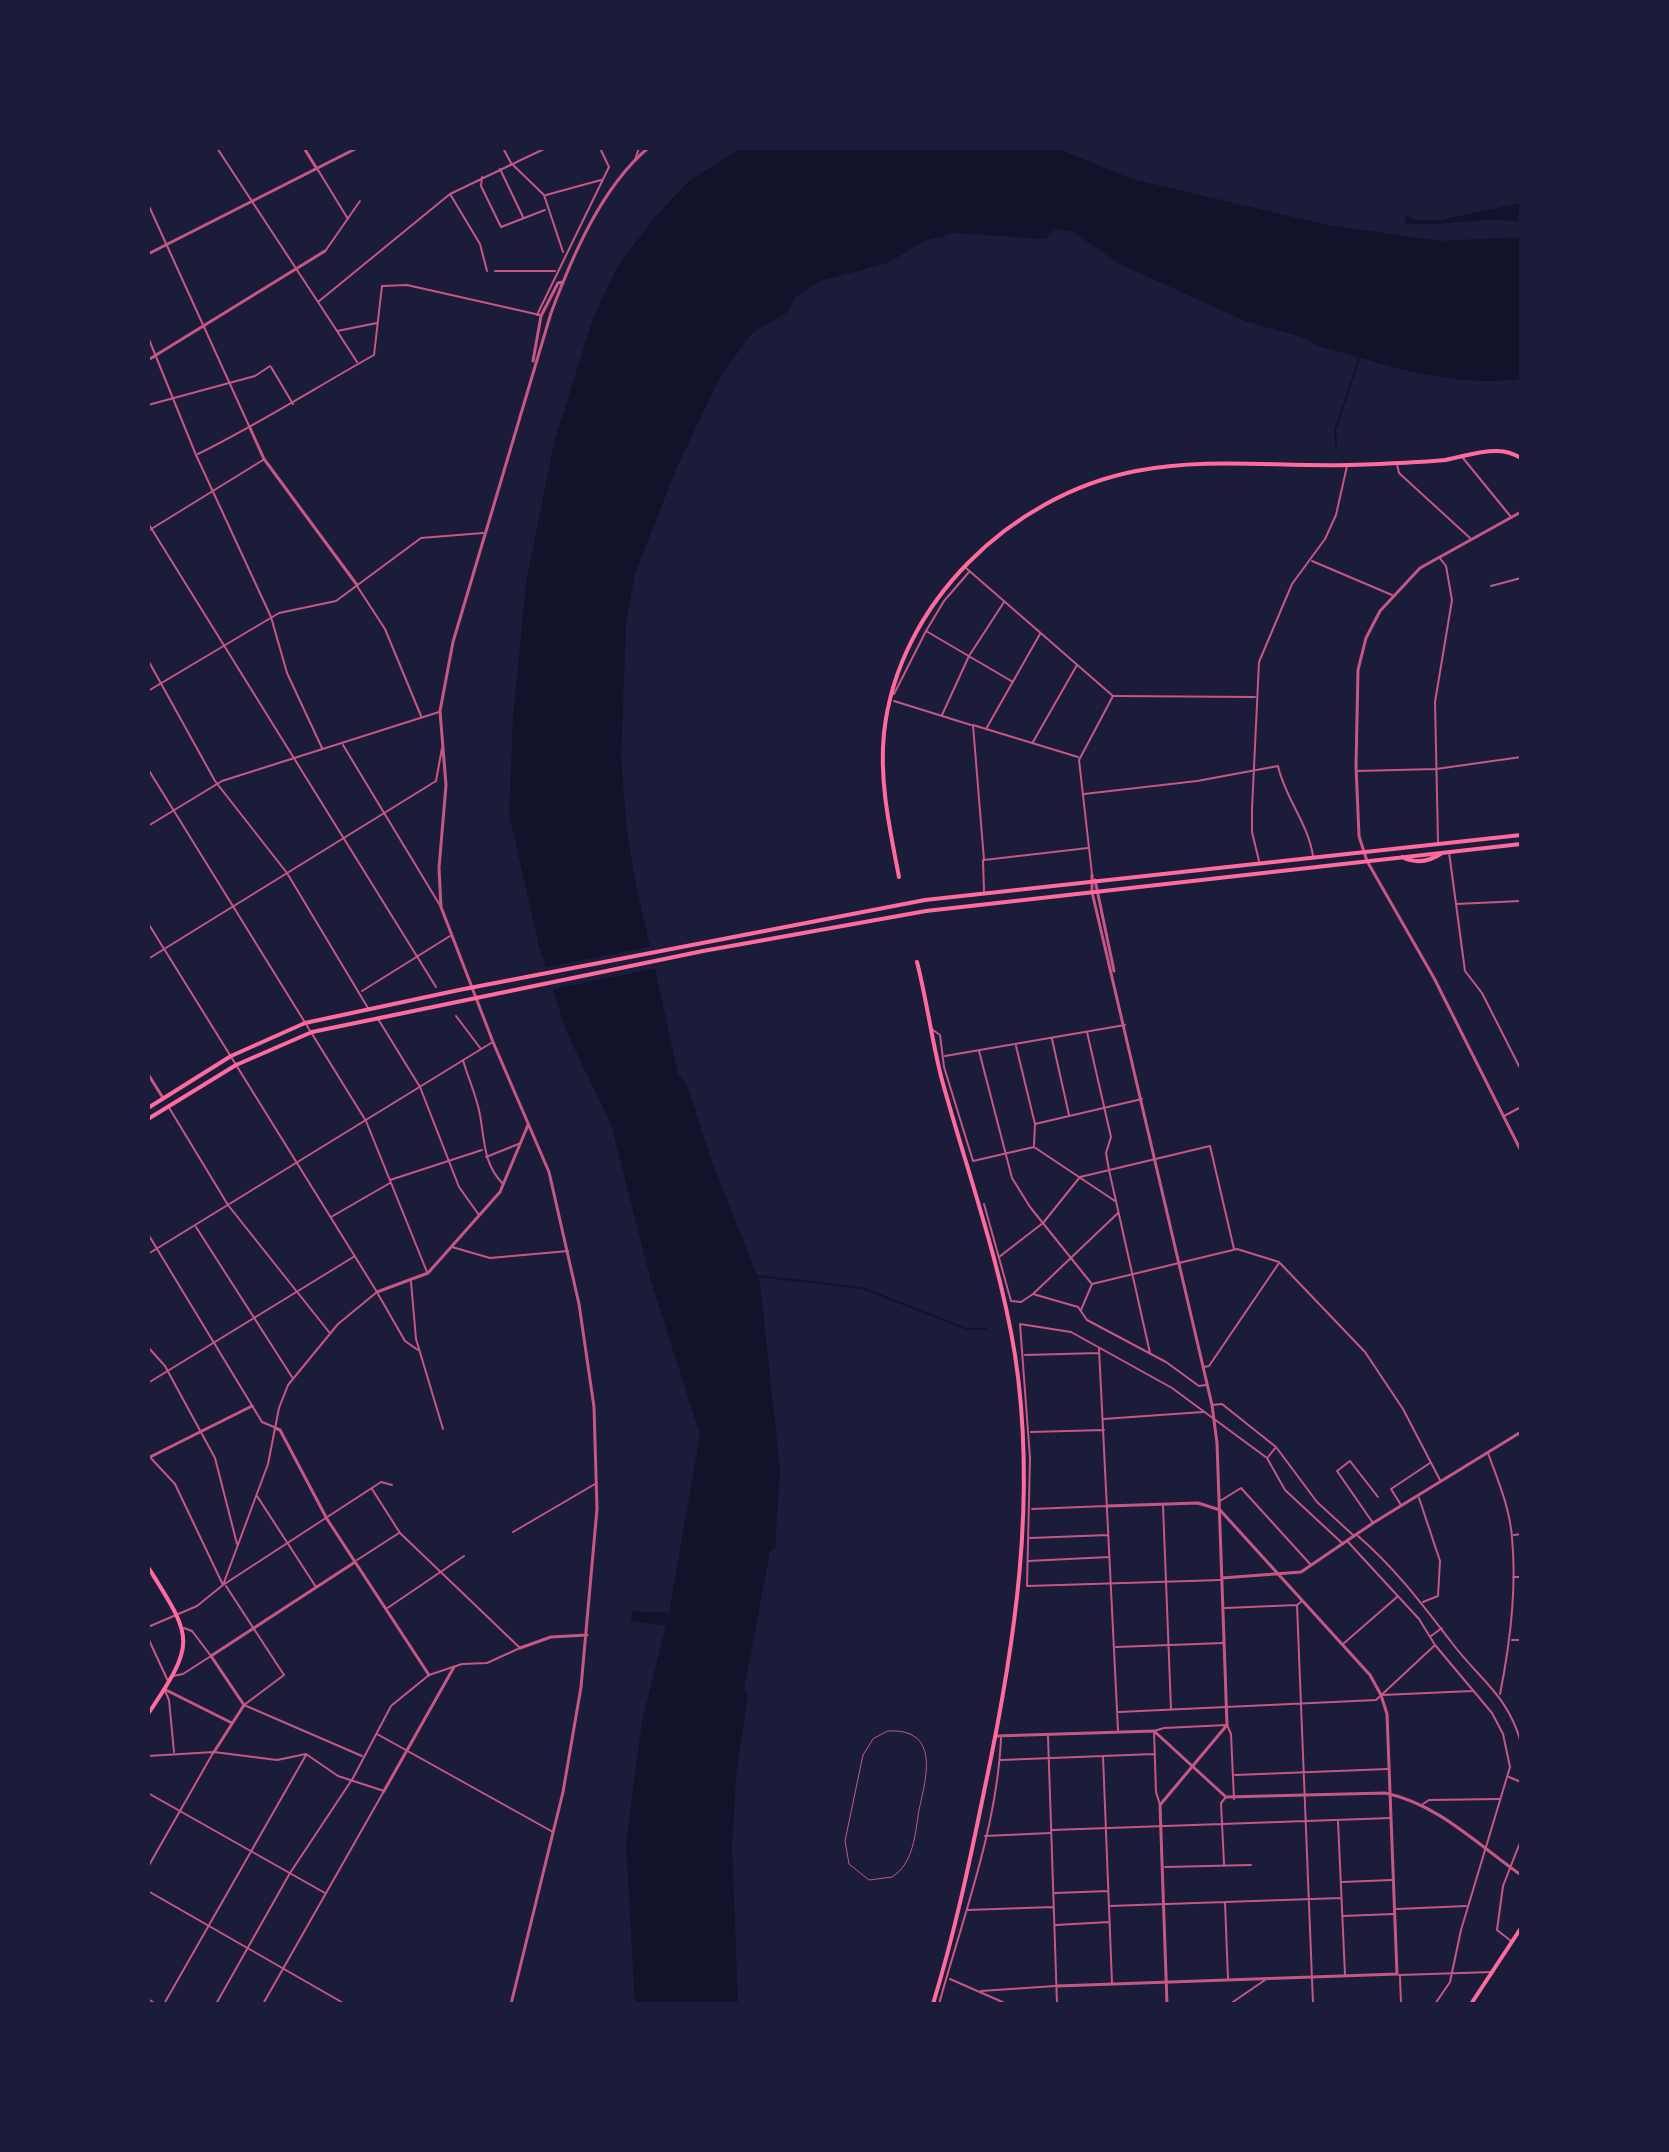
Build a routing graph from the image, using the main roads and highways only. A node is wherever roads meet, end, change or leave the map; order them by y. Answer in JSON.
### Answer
{"nodes":[{"id":1,"x":1521,"y":458,"type":"edge"},
{"id":2,"x":1521,"y":835,"type":"edge"},
{"id":3,"x":1521,"y":844,"type":"edge"},
{"id":4,"x":899,"y":877,"type":"dead end"},
{"id":5,"x":917,"y":962,"type":"dead end"},
{"id":6,"x":148,"y":1108,"type":"edge"},
{"id":7,"x":148,"y":1119,"type":"edge"},
{"id":8,"x":148,"y":1567,"type":"edge"},
{"id":9,"x":148,"y":1713,"type":"edge"},
{"id":10,"x":1521,"y":1928,"type":"edge"},
{"id":11,"x":936,"y":2004,"type":"edge"},
{"id":12,"x":1471,"y":2004,"type":"edge"}],
"edges":[{"from":1,"to":4,"type":"main road"},
{"from":2,"to":6,"type":"main road"},
{"from":3,"to":7,"type":"main road"},
{"from":5,"to":11,"type":"main road"},
{"from":8,"to":9,"type":"main road"},
{"from":10,"to":12,"type":"main road"}]}
